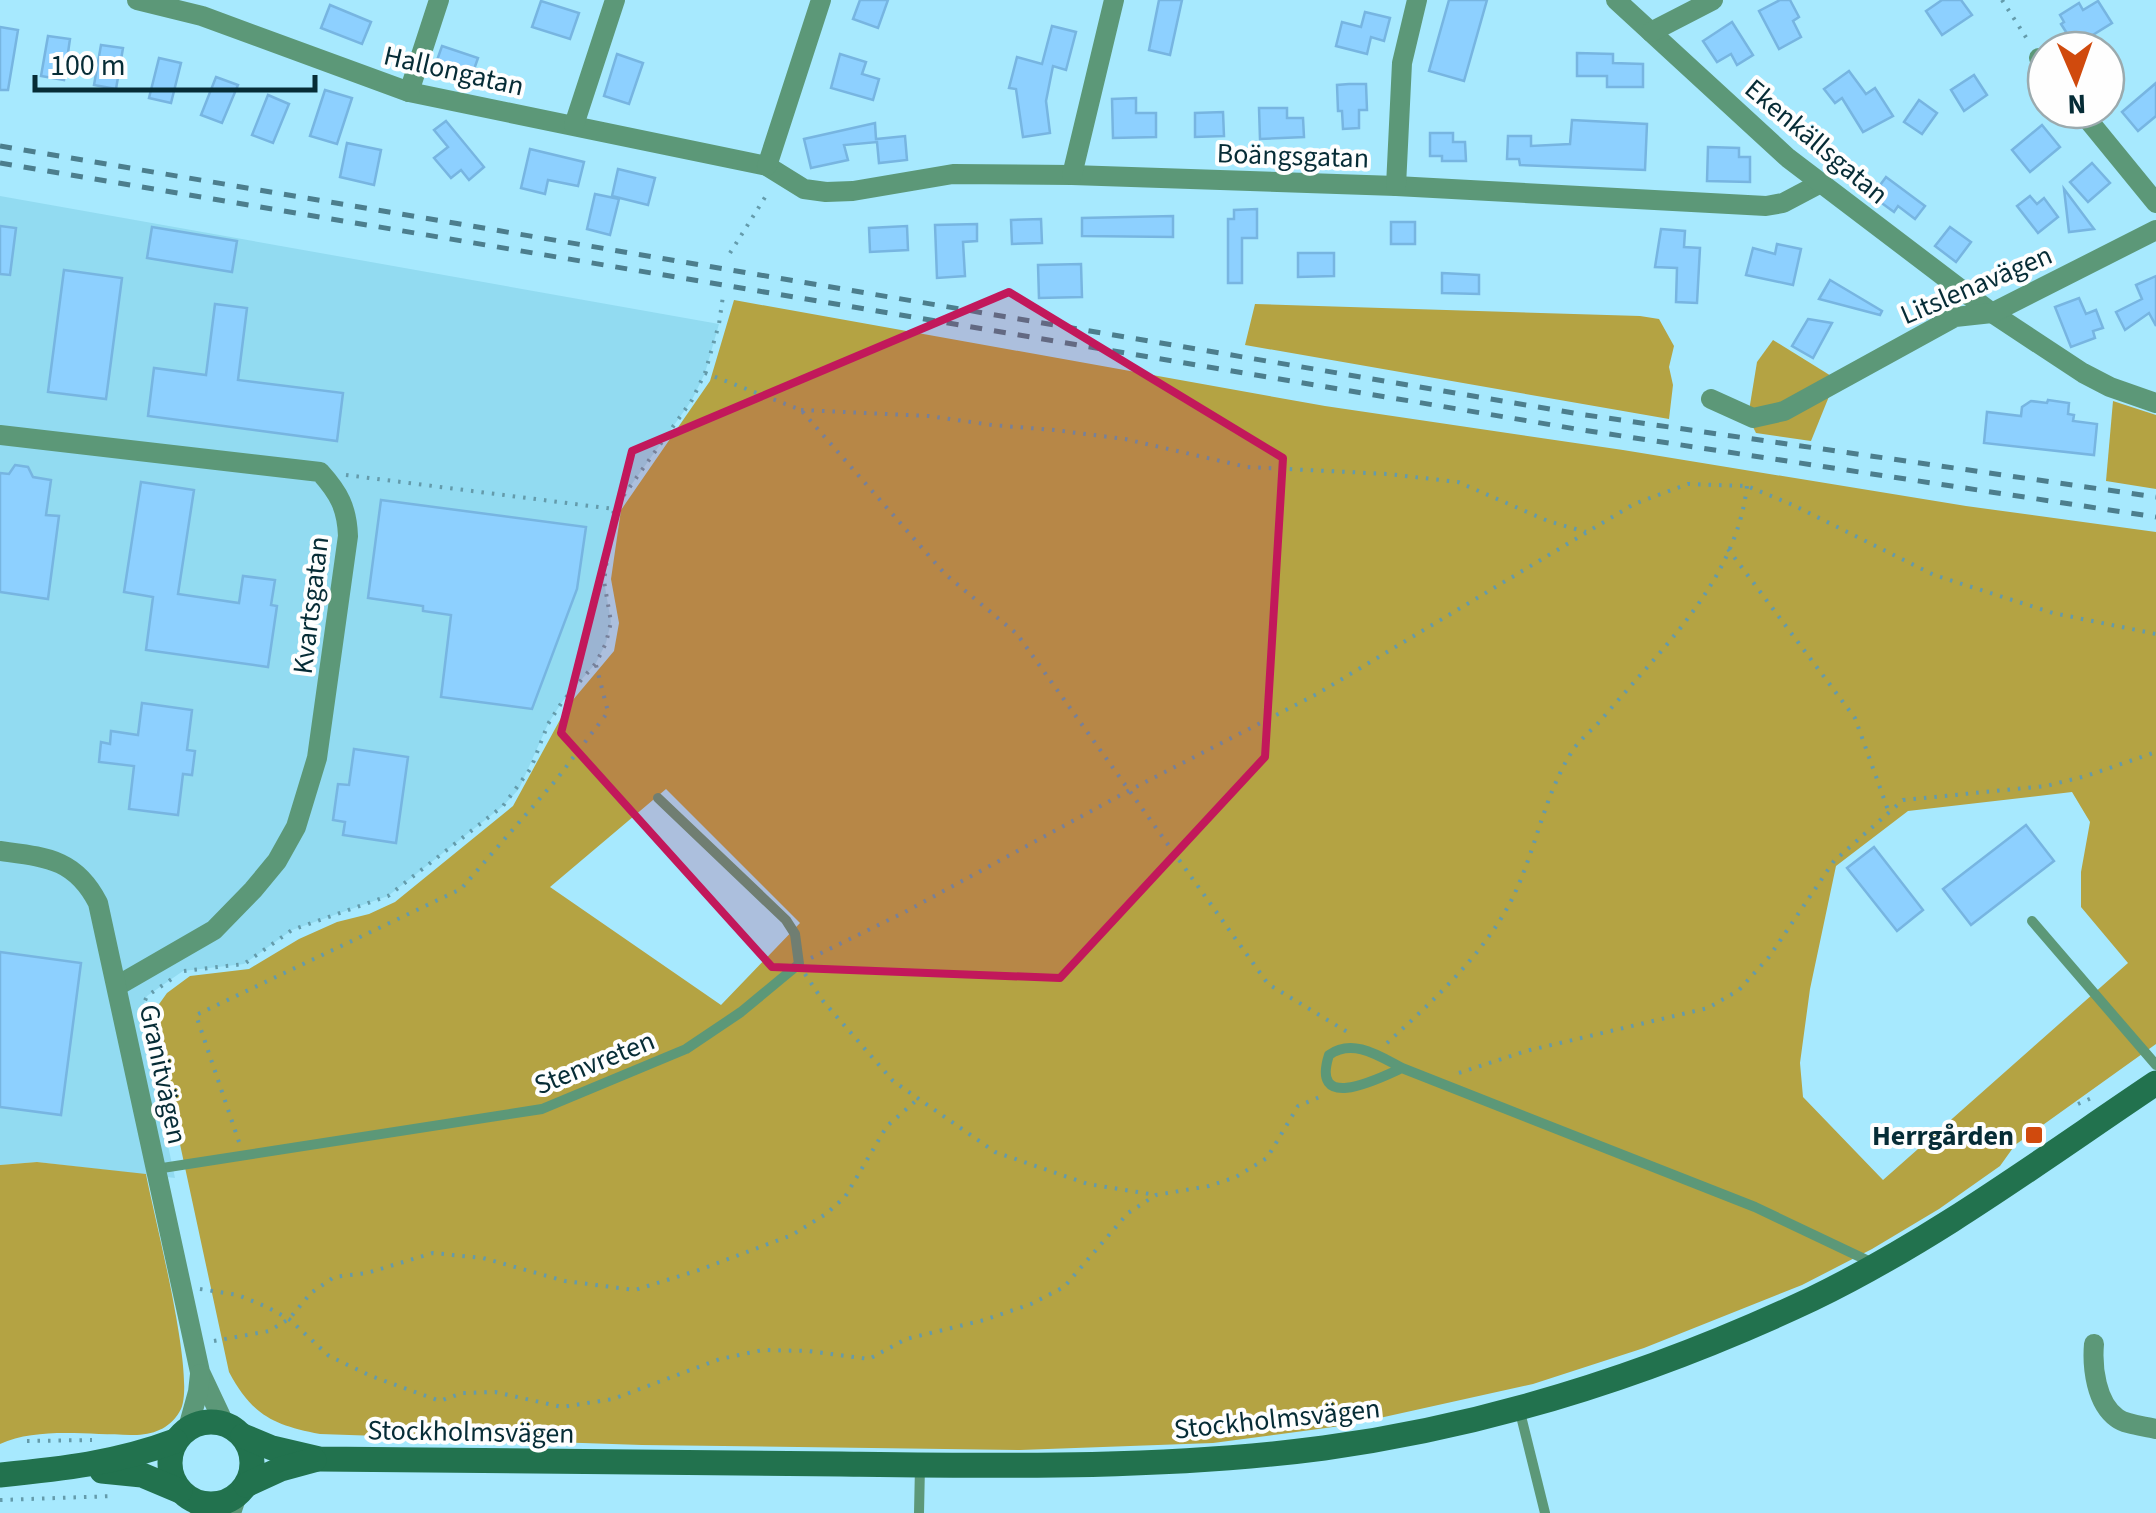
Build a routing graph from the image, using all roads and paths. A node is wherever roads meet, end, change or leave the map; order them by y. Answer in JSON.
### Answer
{"nodes":[{"id":1,"x":138,"y":0,"type":"edge"},
{"id":2,"x":439,"y":0,"type":"edge"},
{"id":3,"x":615,"y":0,"type":"edge"},
{"id":4,"x":821,"y":0,"type":"edge"},
{"id":5,"x":1114,"y":0,"type":"edge"},
{"id":6,"x":1416,"y":0,"type":"edge"},
{"id":7,"x":1616,"y":0,"type":"edge"},
{"id":8,"x":1713,"y":0,"type":"edge"},
{"id":9,"x":2002,"y":0,"type":"edge"},
{"id":10,"x":1651,"y":32,"type":"junction"},
{"id":11,"x":2026,"y":38,"type":"edge"},
{"id":12,"x":410,"y":92,"type":"junction"},
{"id":13,"x":574,"y":125,"type":"junction"},
{"id":14,"x":2096,"y":130,"type":"edge"},
{"id":15,"x":774,"y":171,"type":"junction"},
{"id":16,"x":1072,"y":175,"type":"junction"},
{"id":17,"x":1820,"y":184,"type":"junction"},
{"id":18,"x":1396,"y":186,"type":"junction"},
{"id":19,"x":2156,"y":203,"type":"edge"},
{"id":20,"x":2156,"y":230,"type":"edge"},
{"id":21,"x":730,"y":254,"type":"dead end"},
{"id":22,"x":723,"y":296,"type":"dead end"},
{"id":23,"x":1992,"y":313,"type":"junction"},
{"id":24,"x":706,"y":373,"type":"junction"},
{"id":25,"x":1711,"y":398,"type":"dead end"},
{"id":26,"x":2156,"y":403,"type":"edge"},
{"id":27,"x":801,"y":410,"type":"junction"},
{"id":28,"x":0,"y":435,"type":"edge"},
{"id":29,"x":320,"y":472,"type":"junction"},
{"id":30,"x":1746,"y":486,"type":"junction"},
{"id":31,"x":614,"y":509,"type":"junction"},
{"id":32,"x":1588,"y":532,"type":"junction"},
{"id":33,"x":1728,"y":549,"type":"junction"},
{"id":34,"x":2156,"y":634,"type":"edge"},
{"id":35,"x":596,"y":662,"type":"junction"},
{"id":36,"x":2156,"y":752,"type":"edge"},
{"id":37,"x":1128,"y":790,"type":"junction"},
{"id":38,"x":658,"y":798,"type":"dead end"},
{"id":39,"x":1889,"y":813,"type":"junction"},
{"id":40,"x":0,"y":850,"type":"edge"},
{"id":41,"x":2032,"y":922,"type":"dead end"},
{"id":42,"x":799,"y":964,"type":"junction"},
{"id":43,"x":117,"y":986,"type":"junction"},
{"id":44,"x":140,"y":1014,"type":"dead end"},
{"id":45,"x":1376,"y":1054,"type":"junction"},
{"id":46,"x":2156,"y":1065,"type":"edge"},
{"id":47,"x":1402,"y":1068,"type":"junction"},
{"id":48,"x":1436,"y":1081,"type":"junction"},
{"id":49,"x":2156,"y":1083,"type":"edge"},
{"id":50,"x":1340,"y":1089,"type":"junction"},
{"id":51,"x":918,"y":1099,"type":"junction"},
{"id":52,"x":244,"y":1156,"type":"junction"},
{"id":53,"x":156,"y":1169,"type":"junction"},
{"id":54,"x":1156,"y":1195,"type":"junction"},
{"id":55,"x":1876,"y":1264,"type":"junction"},
{"id":56,"x":198,"y":1288,"type":"dead end"},
{"id":57,"x":289,"y":1319,"type":"junction"},
{"id":58,"x":2094,"y":1344,"type":"dead end"},
{"id":59,"x":212,"y":1354,"type":"dead end"},
{"id":60,"x":200,"y":1372,"type":"junction"},
{"id":61,"x":1519,"y":1407,"type":"junction"},
{"id":62,"x":2156,"y":1428,"type":"edge"},
{"id":63,"x":234,"y":1430,"type":"junction"},
{"id":64,"x":182,"y":1435,"type":"junction"},
{"id":65,"x":102,"y":1439,"type":"dead end"},
{"id":66,"x":27,"y":1441,"type":"dead end"},
{"id":67,"x":319,"y":1459,"type":"junction"},
{"id":68,"x":920,"y":1465,"type":"junction"},
{"id":69,"x":77,"y":1468,"type":"junction"},
{"id":70,"x":0,"y":1474,"type":"edge"},
{"id":71,"x":125,"y":1496,"type":"dead end"},
{"id":72,"x":238,"y":1499,"type":"edge"},
{"id":73,"x":0,"y":1500,"type":"edge"},
{"id":74,"x":192,"y":1502,"type":"edge"},
{"id":75,"x":919,"y":1513,"type":"edge"},
{"id":76,"x":1545,"y":1513,"type":"edge"}],
"edges":[{"from":1,"to":12,"type":"street","name":"Hallongatan"},
{"from":2,"to":12,"type":"street"},
{"from":3,"to":13,"type":"street"},
{"from":4,"to":15,"type":"street"},
{"from":5,"to":16,"type":"street"},
{"from":6,"to":18,"type":"street"},
{"from":7,"to":10,"type":"street","name":"Ekenkällsgatan"},
{"from":8,"to":10,"type":"street"},
{"from":9,"to":11,"type":"path"},
{"from":10,"to":17,"type":"street","name":"Ekenkällsgatan"},
{"from":12,"to":13,"type":"street","name":"Hallongatan"},
{"from":13,"to":15,"type":"street","name":"Hallongatan"},
{"from":14,"to":19,"type":"street"},
{"from":15,"to":16,"type":"street","name":"Boängsgatan"},
{"from":15,"to":21,"type":"path"},
{"from":16,"to":18,"type":"street","name":"Boängsgatan"},
{"from":17,"to":18,"type":"street","name":"Boängsgatan"},
{"from":17,"to":23,"type":"street","name":"Ekenkällsgatan"},
{"from":20,"to":23,"type":"street","name":"Litslenavägen"},
{"from":22,"to":24,"type":"path"},
{"from":23,"to":25,"type":"street","name":"Litslenavägen"},
{"from":23,"to":26,"type":"street","name":"Ekenkällsgatan"},
{"from":24,"to":27,"type":"path"},
{"from":24,"to":31,"type":"path"},
{"from":27,"to":32,"type":"path"},
{"from":27,"to":37,"type":"path"},
{"from":28,"to":29,"type":"street"},
{"from":29,"to":31,"type":"path"},
{"from":29,"to":43,"type":"street","name":"Kvartsgatan"},
{"from":30,"to":32,"type":"path"},
{"from":30,"to":33,"type":"path"},
{"from":30,"to":34,"type":"path"},
{"from":31,"to":35,"type":"path"},
{"from":32,"to":37,"type":"path"},
{"from":33,"to":39,"type":"path"},
{"from":33,"to":45,"type":"path"},
{"from":35,"to":44,"type":"path"},
{"from":35,"to":52,"type":"path"},
{"from":36,"to":39,"type":"path"},
{"from":37,"to":42,"type":"path"},
{"from":37,"to":45,"type":"path"},
{"from":38,"to":42,"type":"lane"},
{"from":39,"to":48,"type":"path"},
{"from":40,"to":43,"type":"street","name":"Granitvägen"},
{"from":41,"to":46,"type":"lane"},
{"from":42,"to":51,"type":"path"},
{"from":42,"to":52,"type":"lane","name":"Stenvreten"},
{"from":43,"to":53,"type":"street","name":"Granitvägen"},
{"from":45,"to":47,"type":"lane"},
{"from":45,"to":50,"type":"lane"},
{"from":47,"to":48,"type":"lane"},
{"from":47,"to":50,"type":"lane"},
{"from":48,"to":55,"type":"lane"},
{"from":49,"to":55,"type":"main road","name":"Stockholmsvägen"},
{"from":50,"to":54,"type":"path"},
{"from":51,"to":54,"type":"path"},
{"from":51,"to":57,"type":"path"},
{"from":52,"to":53,"type":"lane","name":"Stenvreten"},
{"from":53,"to":60,"type":"street","name":"Granitvägen"},
{"from":54,"to":57,"type":"path"},
{"from":55,"to":61,"type":"main road","name":"Stockholmsvägen"},
{"from":56,"to":57,"type":"path"},
{"from":57,"to":59,"type":"path"},
{"from":58,"to":62,"type":"street"},
{"from":60,"to":63,"type":"street","name":"Granitvägen"},
{"from":60,"to":64,"type":"street","name":"Granitvägen"},
{"from":61,"to":68,"type":"main road","name":"Stockholmsvägen"},
{"from":61,"to":76,"type":"lane"},
{"from":63,"to":64,"type":"main road"},
{"from":63,"to":67,"type":"main road","name":"Stockholmsvägen"},
{"from":63,"to":72,"type":"main road"},
{"from":64,"to":69,"type":"main road"},
{"from":64,"to":74,"type":"main road"},
{"from":65,"to":66,"type":"path"},
{"from":67,"to":68,"type":"main road","name":"Stockholmsvägen"},
{"from":67,"to":72,"type":"main road","name":"Stockholmsvägen"},
{"from":68,"to":75,"type":"lane"},
{"from":69,"to":70,"type":"main road"},
{"from":69,"to":74,"type":"main road"},
{"from":71,"to":73,"type":"path"},
{"from":72,"to":74,"type":"main road"}]}
